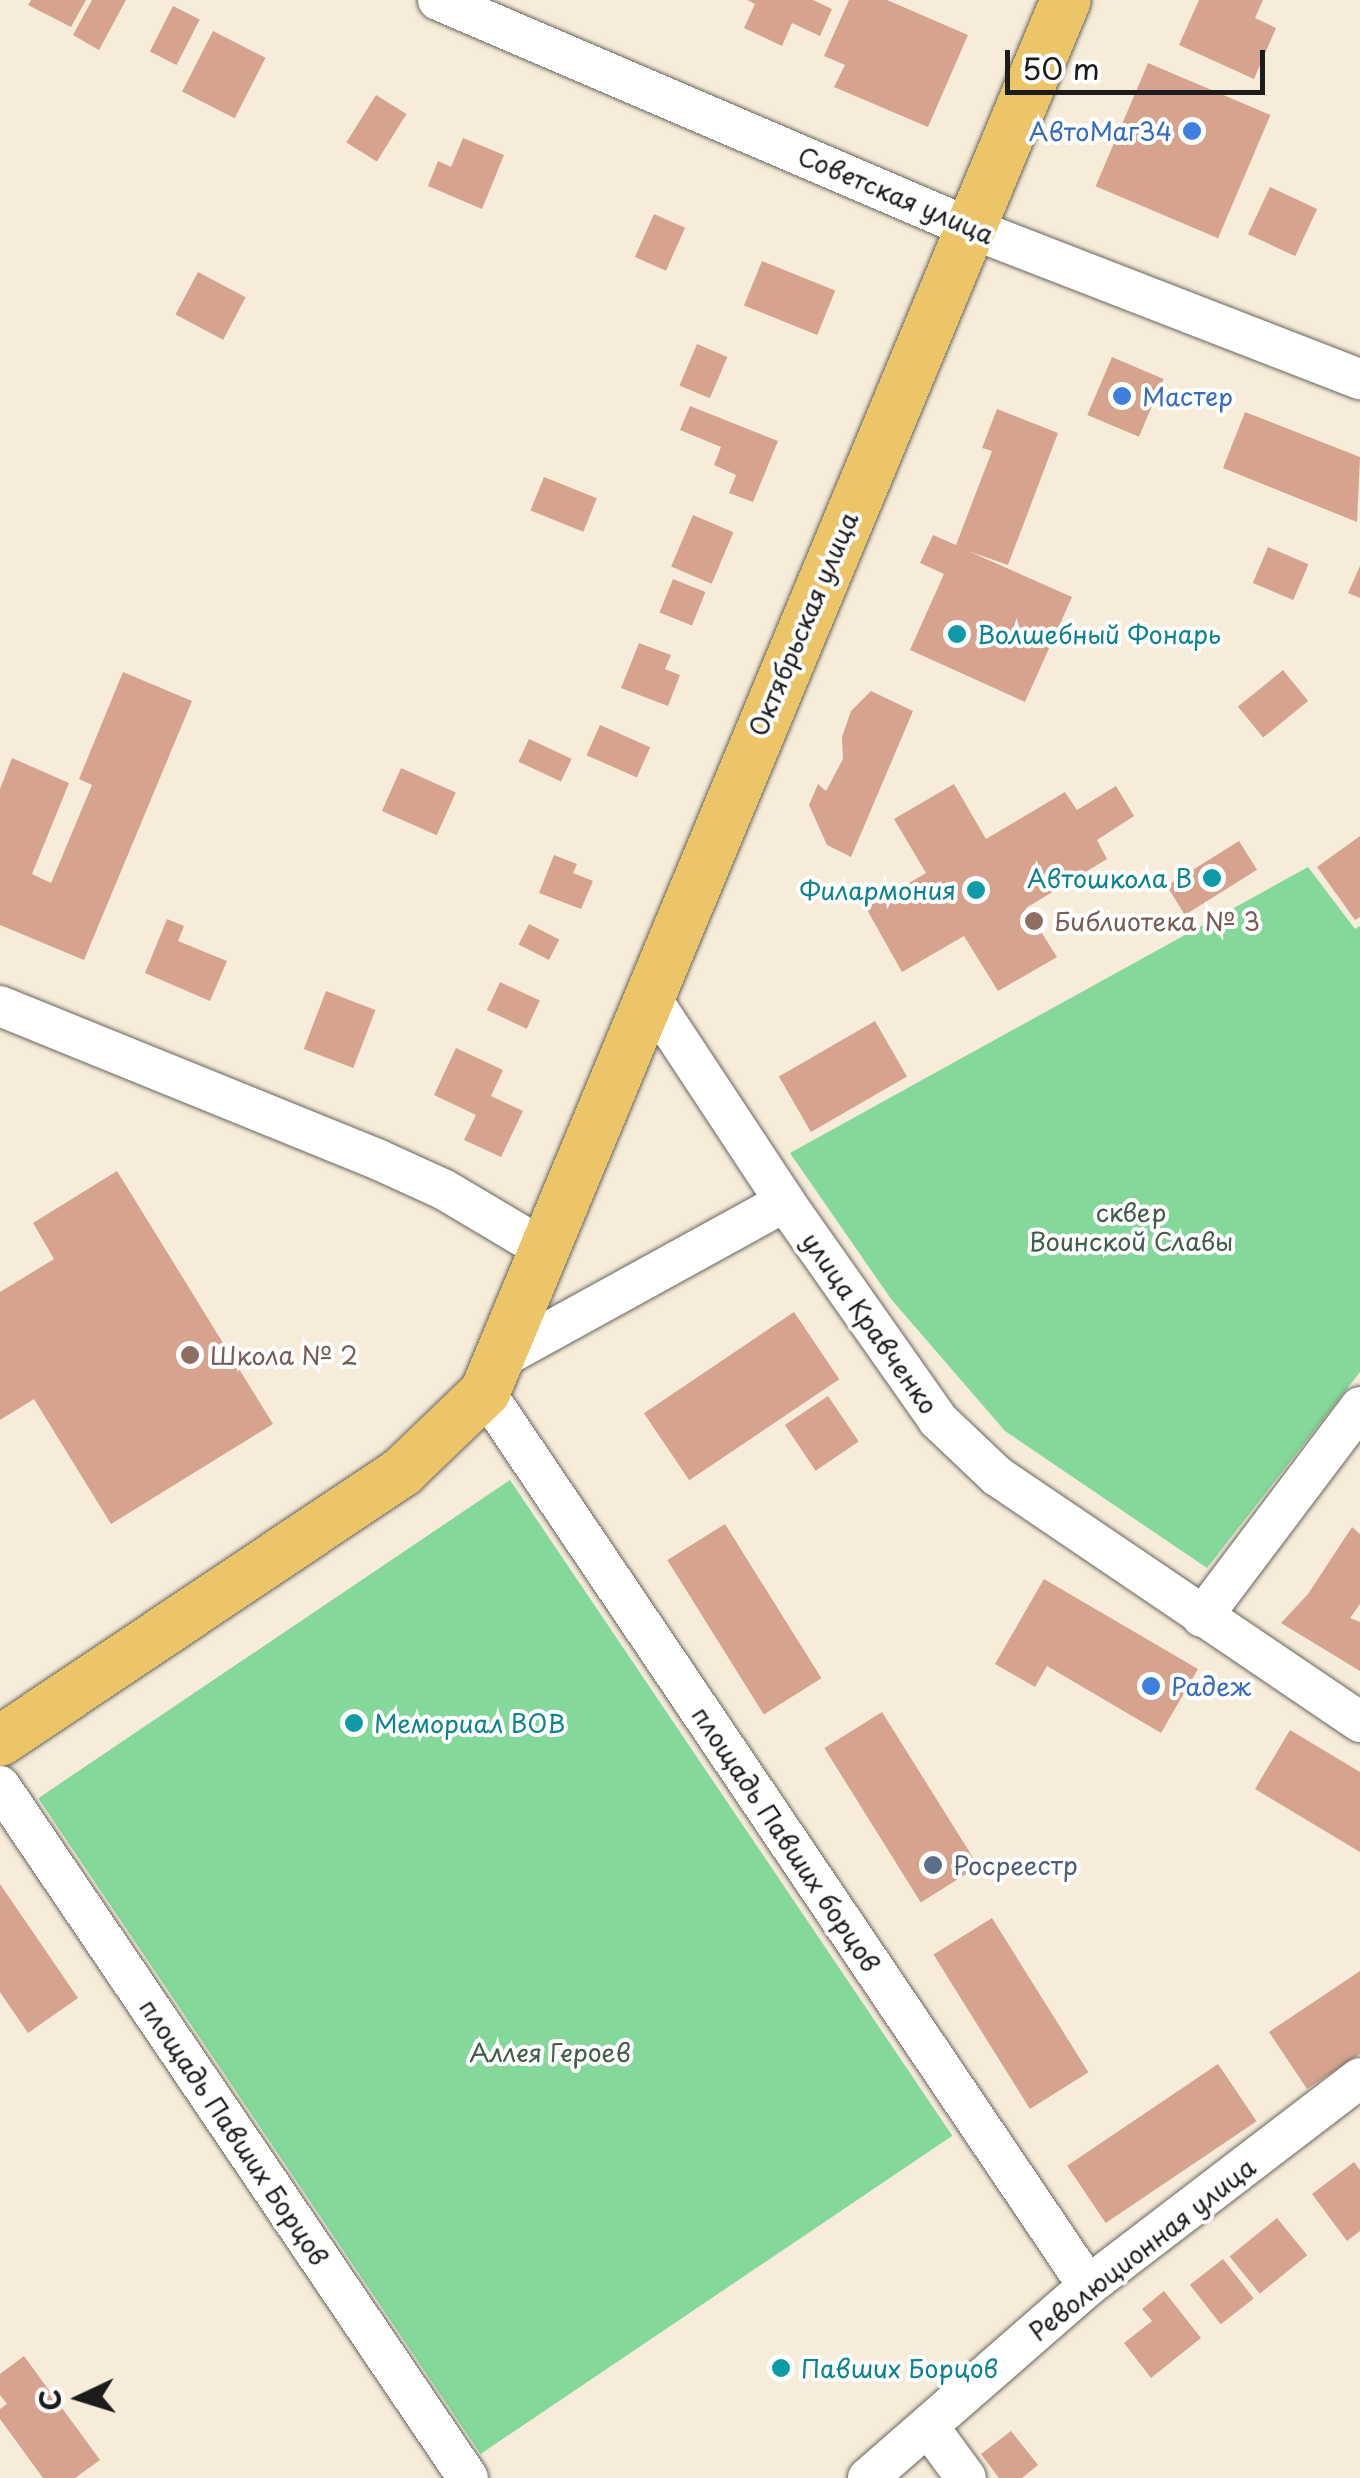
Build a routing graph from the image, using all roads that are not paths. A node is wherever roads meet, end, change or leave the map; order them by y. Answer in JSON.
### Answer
{"nodes":[{"id":1,"x":438,"y":0,"type":"edge"},
{"id":2,"x":1066,"y":0,"type":"edge"},
{"id":3,"x":970,"y":228,"type":"junction"},
{"id":4,"x":1360,"y":380,"type":"edge"},
{"id":5,"x":648,"y":994,"type":"junction"},
{"id":6,"x":0,"y":1006,"type":"edge"},
{"id":7,"x":785,"y":1202,"type":"junction"},
{"id":8,"x":544,"y":1250,"type":"junction"},
{"id":9,"x":493,"y":1375,"type":"junction"},
{"id":10,"x":1360,"y":1407,"type":"edge"},
{"id":11,"x":1202,"y":1617,"type":"junction"},
{"id":12,"x":1360,"y":1722,"type":"edge"},
{"id":13,"x":0,"y":1741,"type":"edge"},
{"id":14,"x":0,"y":1786,"type":"edge"},
{"id":15,"x":1360,"y":2078,"type":"edge"},
{"id":16,"x":1088,"y":2286,"type":"junction"},
{"id":17,"x":928,"y":2426,"type":"junction"},
{"id":18,"x":468,"y":2478,"type":"edge"},
{"id":19,"x":868,"y":2478,"type":"edge"},
{"id":20,"x":966,"y":2478,"type":"edge"}],
"edges":[{"from":1,"to":3,"type":"street","name":"Советская улица"},
{"from":2,"to":3,"type":"main road","name":"Октябрьская улица"},
{"from":3,"to":4,"type":"street","name":"Советская улица"},
{"from":3,"to":5,"type":"main road","name":"Октябрьская улица"},
{"from":5,"to":7,"type":"street","name":"улица Кравченко"},
{"from":5,"to":8,"type":"main road","name":"Октябрьская улица"},
{"from":6,"to":8,"type":"street"},
{"from":7,"to":9,"type":"street"},
{"from":7,"to":11,"type":"street","name":"улица Кравченко"},
{"from":8,"to":9,"type":"main road","name":"Октябрьская улица"},
{"from":9,"to":13,"type":"main road"},
{"from":9,"to":16,"type":"street","name":"площадь Павших борцов"},
{"from":10,"to":11,"type":"street"},
{"from":11,"to":12,"type":"street","name":"улица Кравченко"},
{"from":14,"to":18,"type":"street","name":"площадь Павших Борцов"},
{"from":15,"to":16,"type":"street","name":"Революционная улица"},
{"from":16,"to":17,"type":"street","name":"Революционная улица"},
{"from":17,"to":19,"type":"street","name":"Революционная улица"},
{"from":17,"to":20,"type":"street"}]}
